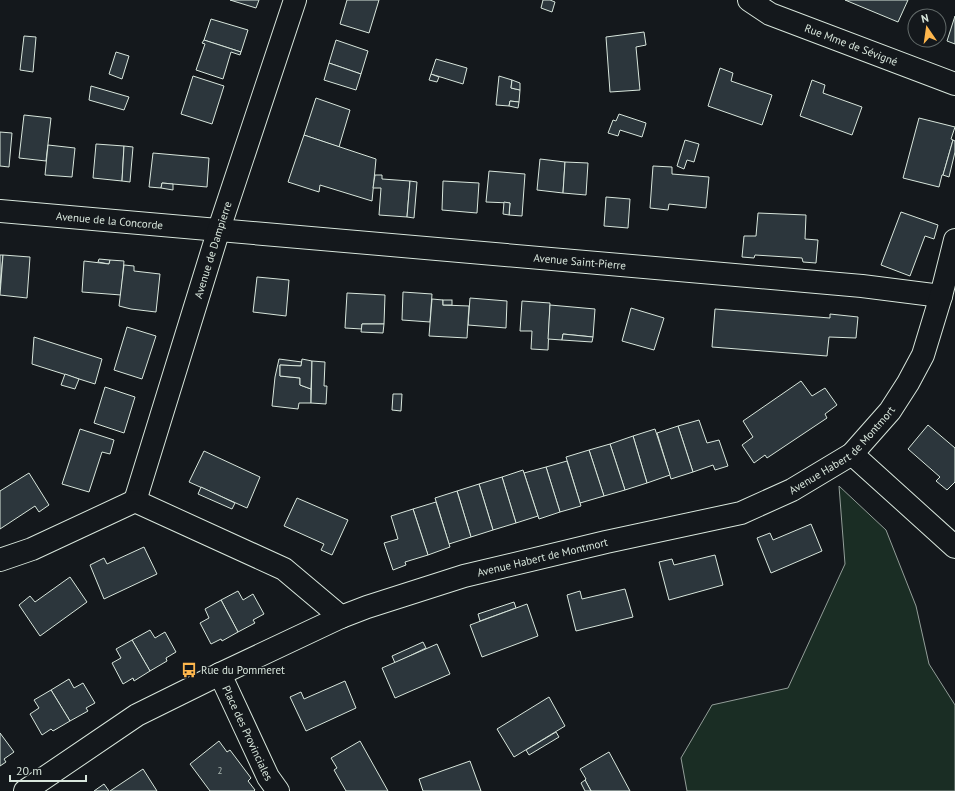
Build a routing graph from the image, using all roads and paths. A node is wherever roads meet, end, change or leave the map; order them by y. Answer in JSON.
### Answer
{"nodes":[{"id":1,"x":295,"y":0,"type":"edge"},
{"id":2,"x":749,"y":0,"type":"edge"},
{"id":3,"x":955,"y":84,"type":"edge"},
{"id":4,"x":0,"y":211,"type":"edge"},
{"id":5,"x":219,"y":230,"type":"junction"},
{"id":6,"x":955,"y":240,"type":"edge"},
{"id":7,"x":941,"y":296,"type":"junction"},
{"id":8,"x":852,"y":454,"type":"junction"},
{"id":9,"x":136,"y":501,"type":"junction"},
{"id":10,"x":955,"y":547,"type":"edge"},
{"id":11,"x":0,"y":560,"type":"edge"},
{"id":12,"x":341,"y":617,"type":"junction"},
{"id":13,"x":220,"y":674,"type":"junction"},
{"id":14,"x":25,"y":791,"type":"edge"},
{"id":15,"x":278,"y":791,"type":"edge"}],
"edges":[{"from":1,"to":5,"type":"street","name":"Avenue de Dampierre"},
{"from":2,"to":3,"type":"street","name":"Rue Mme de Sévigné"},
{"from":4,"to":5,"type":"street","name":"Avenue de la Concorde"},
{"from":5,"to":7,"type":"street","name":"Avenue Saint-Pierre"},
{"from":5,"to":9,"type":"street","name":"Avenue de Dampierre"},
{"from":6,"to":7,"type":"street","name":"Avenue Habert de Montmort"},
{"from":7,"to":8,"type":"street","name":"Avenue Habert de Montmort"},
{"from":8,"to":10,"type":"street"},
{"from":8,"to":12,"type":"street","name":"Avenue Habert de Montmort"},
{"from":9,"to":11,"type":"street"},
{"from":9,"to":12,"type":"street"},
{"from":12,"to":13,"type":"street","name":"Avenue Habert de Montmort"},
{"from":13,"to":14,"type":"street","name":"Avenue Habert de Montmort"},
{"from":13,"to":15,"type":"street","name":"Place des Provinciales"}]}
